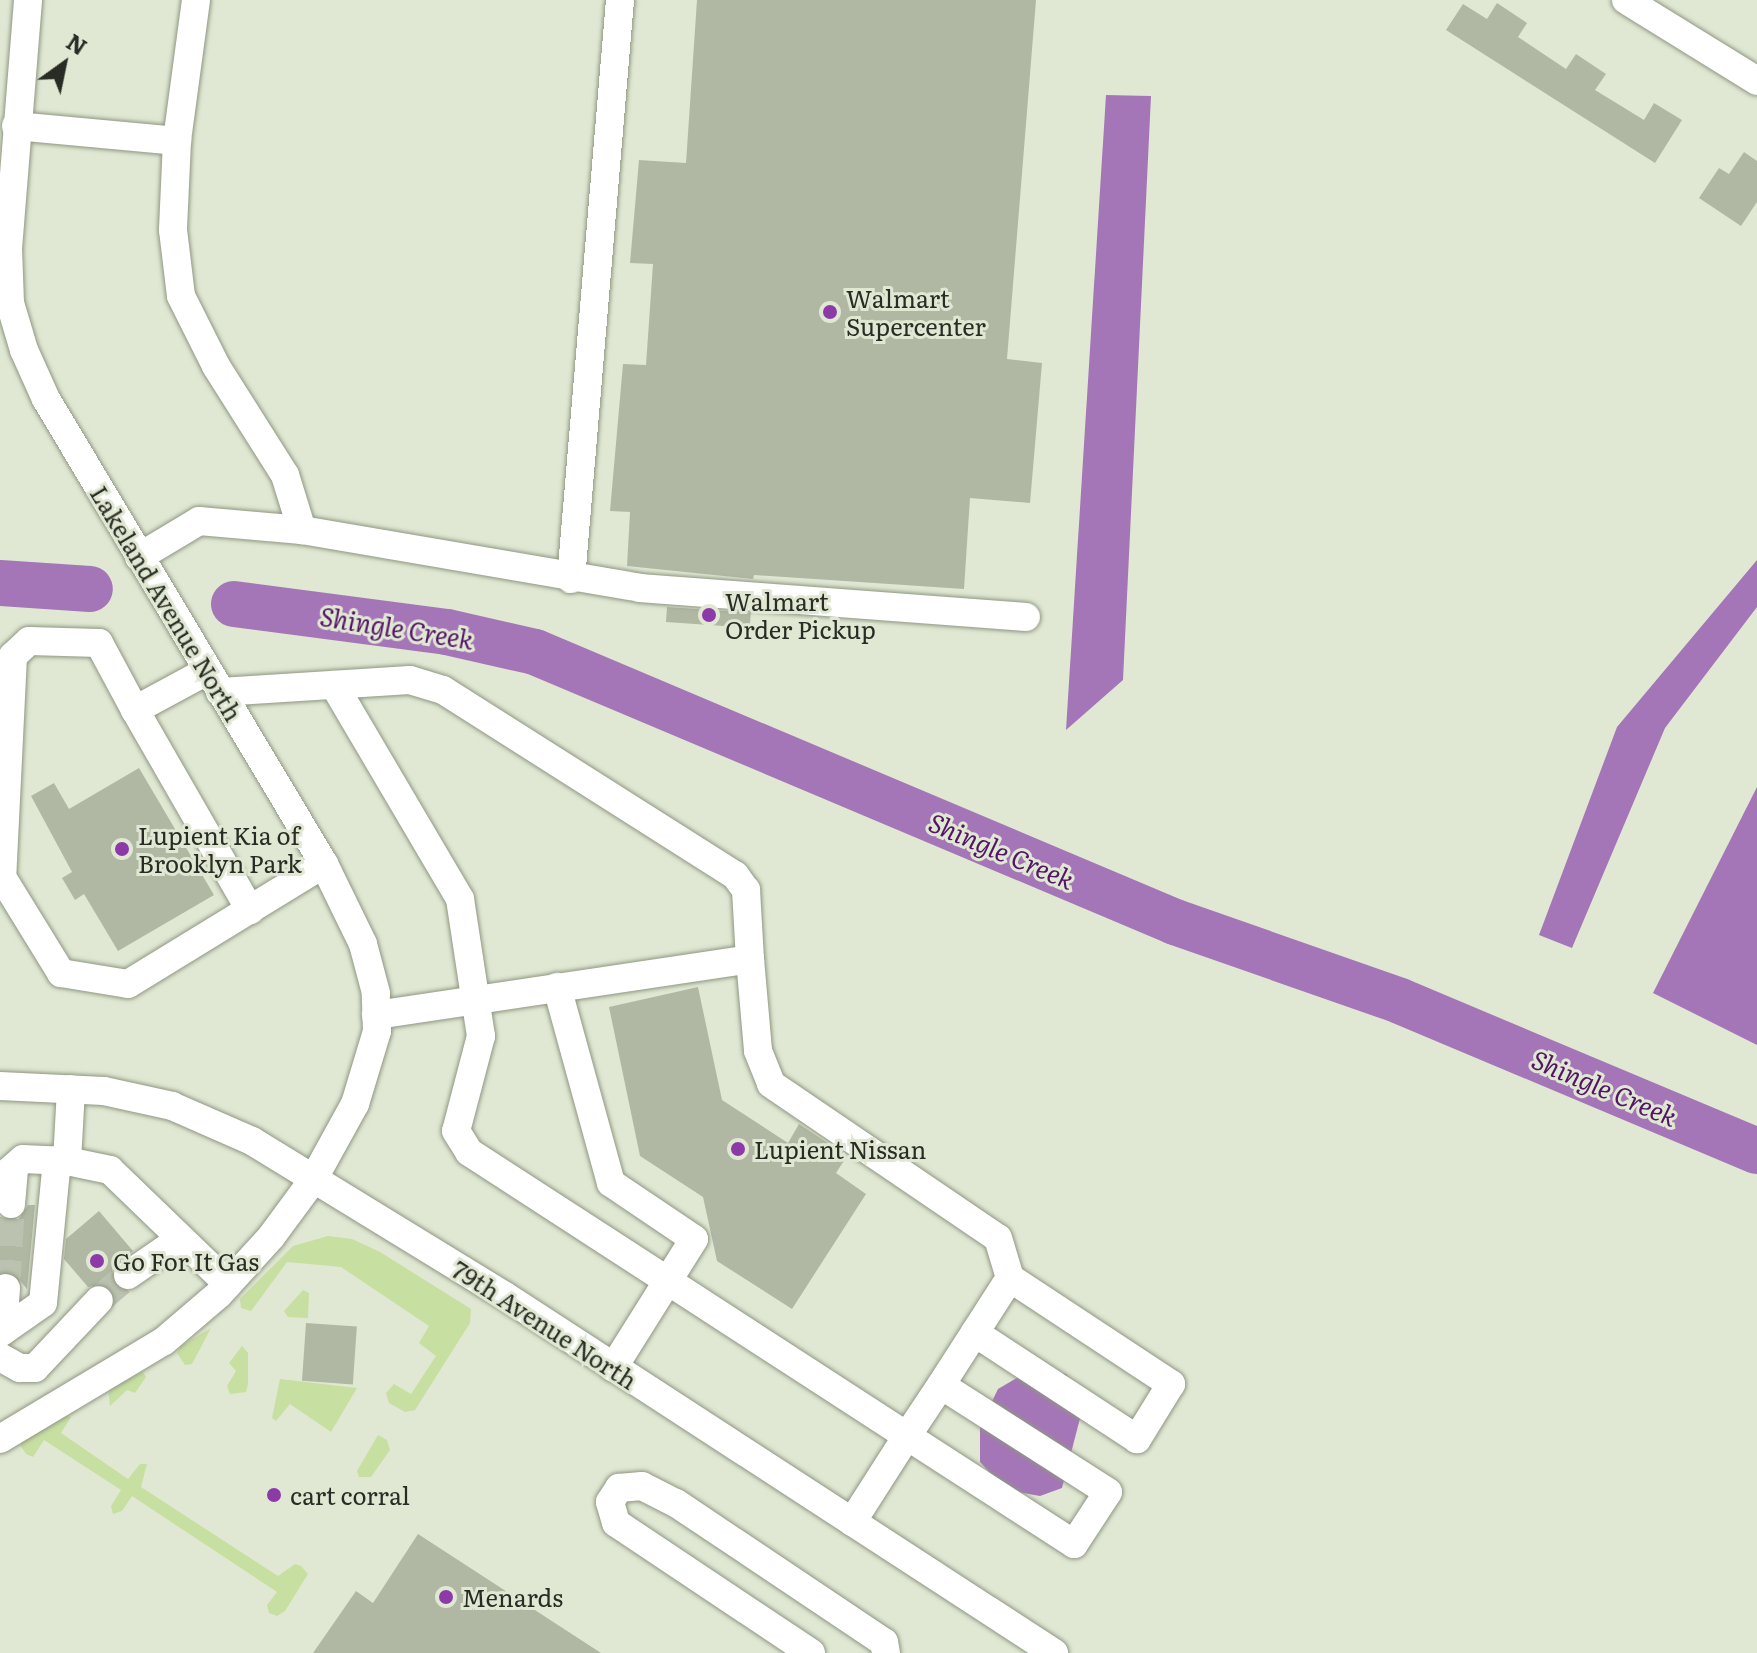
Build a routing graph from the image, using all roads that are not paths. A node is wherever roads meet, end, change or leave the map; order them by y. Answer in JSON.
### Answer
{"nodes":[{"id":1,"x":28,"y":0,"type":"edge"},
{"id":2,"x":196,"y":0,"type":"edge"},
{"id":3,"x":620,"y":0,"type":"edge"},
{"id":4,"x":1626,"y":0,"type":"edge"},
{"id":5,"x":1757,"y":81,"type":"edge"},
{"id":6,"x":16,"y":126,"type":"junction"},
{"id":7,"x":177,"y":141,"type":"junction"},
{"id":8,"x":302,"y":530,"type":"junction"},
{"id":9,"x":139,"y":557,"type":"junction"},
{"id":10,"x":571,"y":579,"type":"junction"},
{"id":11,"x":1026,"y":617,"type":"dead end"},
{"id":12,"x":213,"y":682,"type":"junction"},
{"id":13,"x":334,"y":685,"type":"junction"},
{"id":14,"x":135,"y":710,"type":"junction"},
{"id":15,"x":324,"y":864,"type":"junction"},
{"id":16,"x":250,"y":910,"type":"junction"},
{"id":17,"x":750,"y":959,"type":"junction"},
{"id":18,"x":557,"y":987,"type":"junction"},
{"id":19,"x":479,"y":999,"type":"junction"},
{"id":20,"x":376,"y":1015,"type":"junction"},
{"id":21,"x":0,"y":1086,"type":"edge"},
{"id":22,"x":71,"y":1089,"type":"junction"},
{"id":23,"x":62,"y":1160,"type":"junction"},
{"id":24,"x":313,"y":1180,"type":"junction"},
{"id":25,"x":9,"y":1183,"type":"tunnel mouth"},
{"id":26,"x":180,"y":1239,"type":"junction"},
{"id":27,"x":128,"y":1275,"type":"tunnel mouth"},
{"id":28,"x":1010,"y":1278,"type":"junction"},
{"id":29,"x":669,"y":1281,"type":"junction"},
{"id":30,"x":228,"y":1284,"type":"junction"},
{"id":31,"x":6,"y":1288,"type":"dead end"},
{"id":32,"x":99,"y":1300,"type":"tunnel mouth"},
{"id":33,"x":975,"y":1333,"type":"junction"},
{"id":34,"x":1,"y":1340,"type":"edge"},
{"id":35,"x":613,"y":1368,"type":"junction"},
{"id":36,"x":941,"y":1385,"type":"junction"},
{"id":37,"x":907,"y":1436,"type":"junction"},
{"id":38,"x":0,"y":1439,"type":"edge"},
{"id":39,"x":852,"y":1522,"type":"junction"},
{"id":40,"x":811,"y":1653,"type":"edge"},
{"id":41,"x":886,"y":1653,"type":"edge"},
{"id":42,"x":1054,"y":1653,"type":"edge"}],
"edges":[{"from":1,"to":6,"type":"street","name":"Lakeland Avenue North"},
{"from":2,"to":7,"type":"street"},
{"from":3,"to":10,"type":"street"},
{"from":4,"to":5,"type":"street"},
{"from":6,"to":7,"type":"street"},
{"from":6,"to":9,"type":"street","name":"Lakeland Avenue North"},
{"from":7,"to":8,"type":"street"},
{"from":8,"to":9,"type":"street"},
{"from":8,"to":10,"type":"street"},
{"from":9,"to":12,"type":"street","name":"Lakeland Avenue North"},
{"from":10,"to":11,"type":"street"},
{"from":12,"to":13,"type":"street"},
{"from":12,"to":14,"type":"street"},
{"from":12,"to":15,"type":"street","name":"Lakeland Avenue North"},
{"from":13,"to":17,"type":"street"},
{"from":13,"to":19,"type":"street"},
{"from":14,"to":16,"type":"street"},
{"from":14,"to":16,"type":"street"},
{"from":15,"to":16,"type":"street"},
{"from":15,"to":20,"type":"street","name":"Lakeland Avenue North"},
{"from":17,"to":18,"type":"street"},
{"from":17,"to":28,"type":"street"},
{"from":18,"to":19,"type":"street"},
{"from":18,"to":29,"type":"street"},
{"from":19,"to":20,"type":"street"},
{"from":19,"to":29,"type":"street"},
{"from":20,"to":24,"type":"street","name":"Lakeland Avenue North"},
{"from":21,"to":22,"type":"street","name":"79th Avenue North"},
{"from":22,"to":23,"type":"street"},
{"from":22,"to":24,"type":"street","name":"79th Avenue North"},
{"from":23,"to":25,"type":"street"},
{"from":23,"to":26,"type":"street"},
{"from":23,"to":34,"type":"street"},
{"from":24,"to":30,"type":"street","name":"Lakeland Avenue North"},
{"from":24,"to":35,"type":"street","name":"79th Avenue North"},
{"from":26,"to":27,"type":"street"},
{"from":26,"to":30,"type":"street"},
{"from":28,"to":33,"type":"street"},
{"from":28,"to":33,"type":"street"},
{"from":29,"to":35,"type":"street"},
{"from":29,"to":37,"type":"street"},
{"from":30,"to":38,"type":"street","name":"Lakeland Avenue North"},
{"from":31,"to":34,"type":"street"},
{"from":32,"to":34,"type":"street"},
{"from":33,"to":36,"type":"street"},
{"from":35,"to":39,"type":"street","name":"79th Avenue North"},
{"from":36,"to":37,"type":"street"},
{"from":36,"to":37,"type":"street"},
{"from":37,"to":39,"type":"street"},
{"from":39,"to":42,"type":"street","name":"79th Avenue North"},
{"from":40,"to":41,"type":"street"}]}
